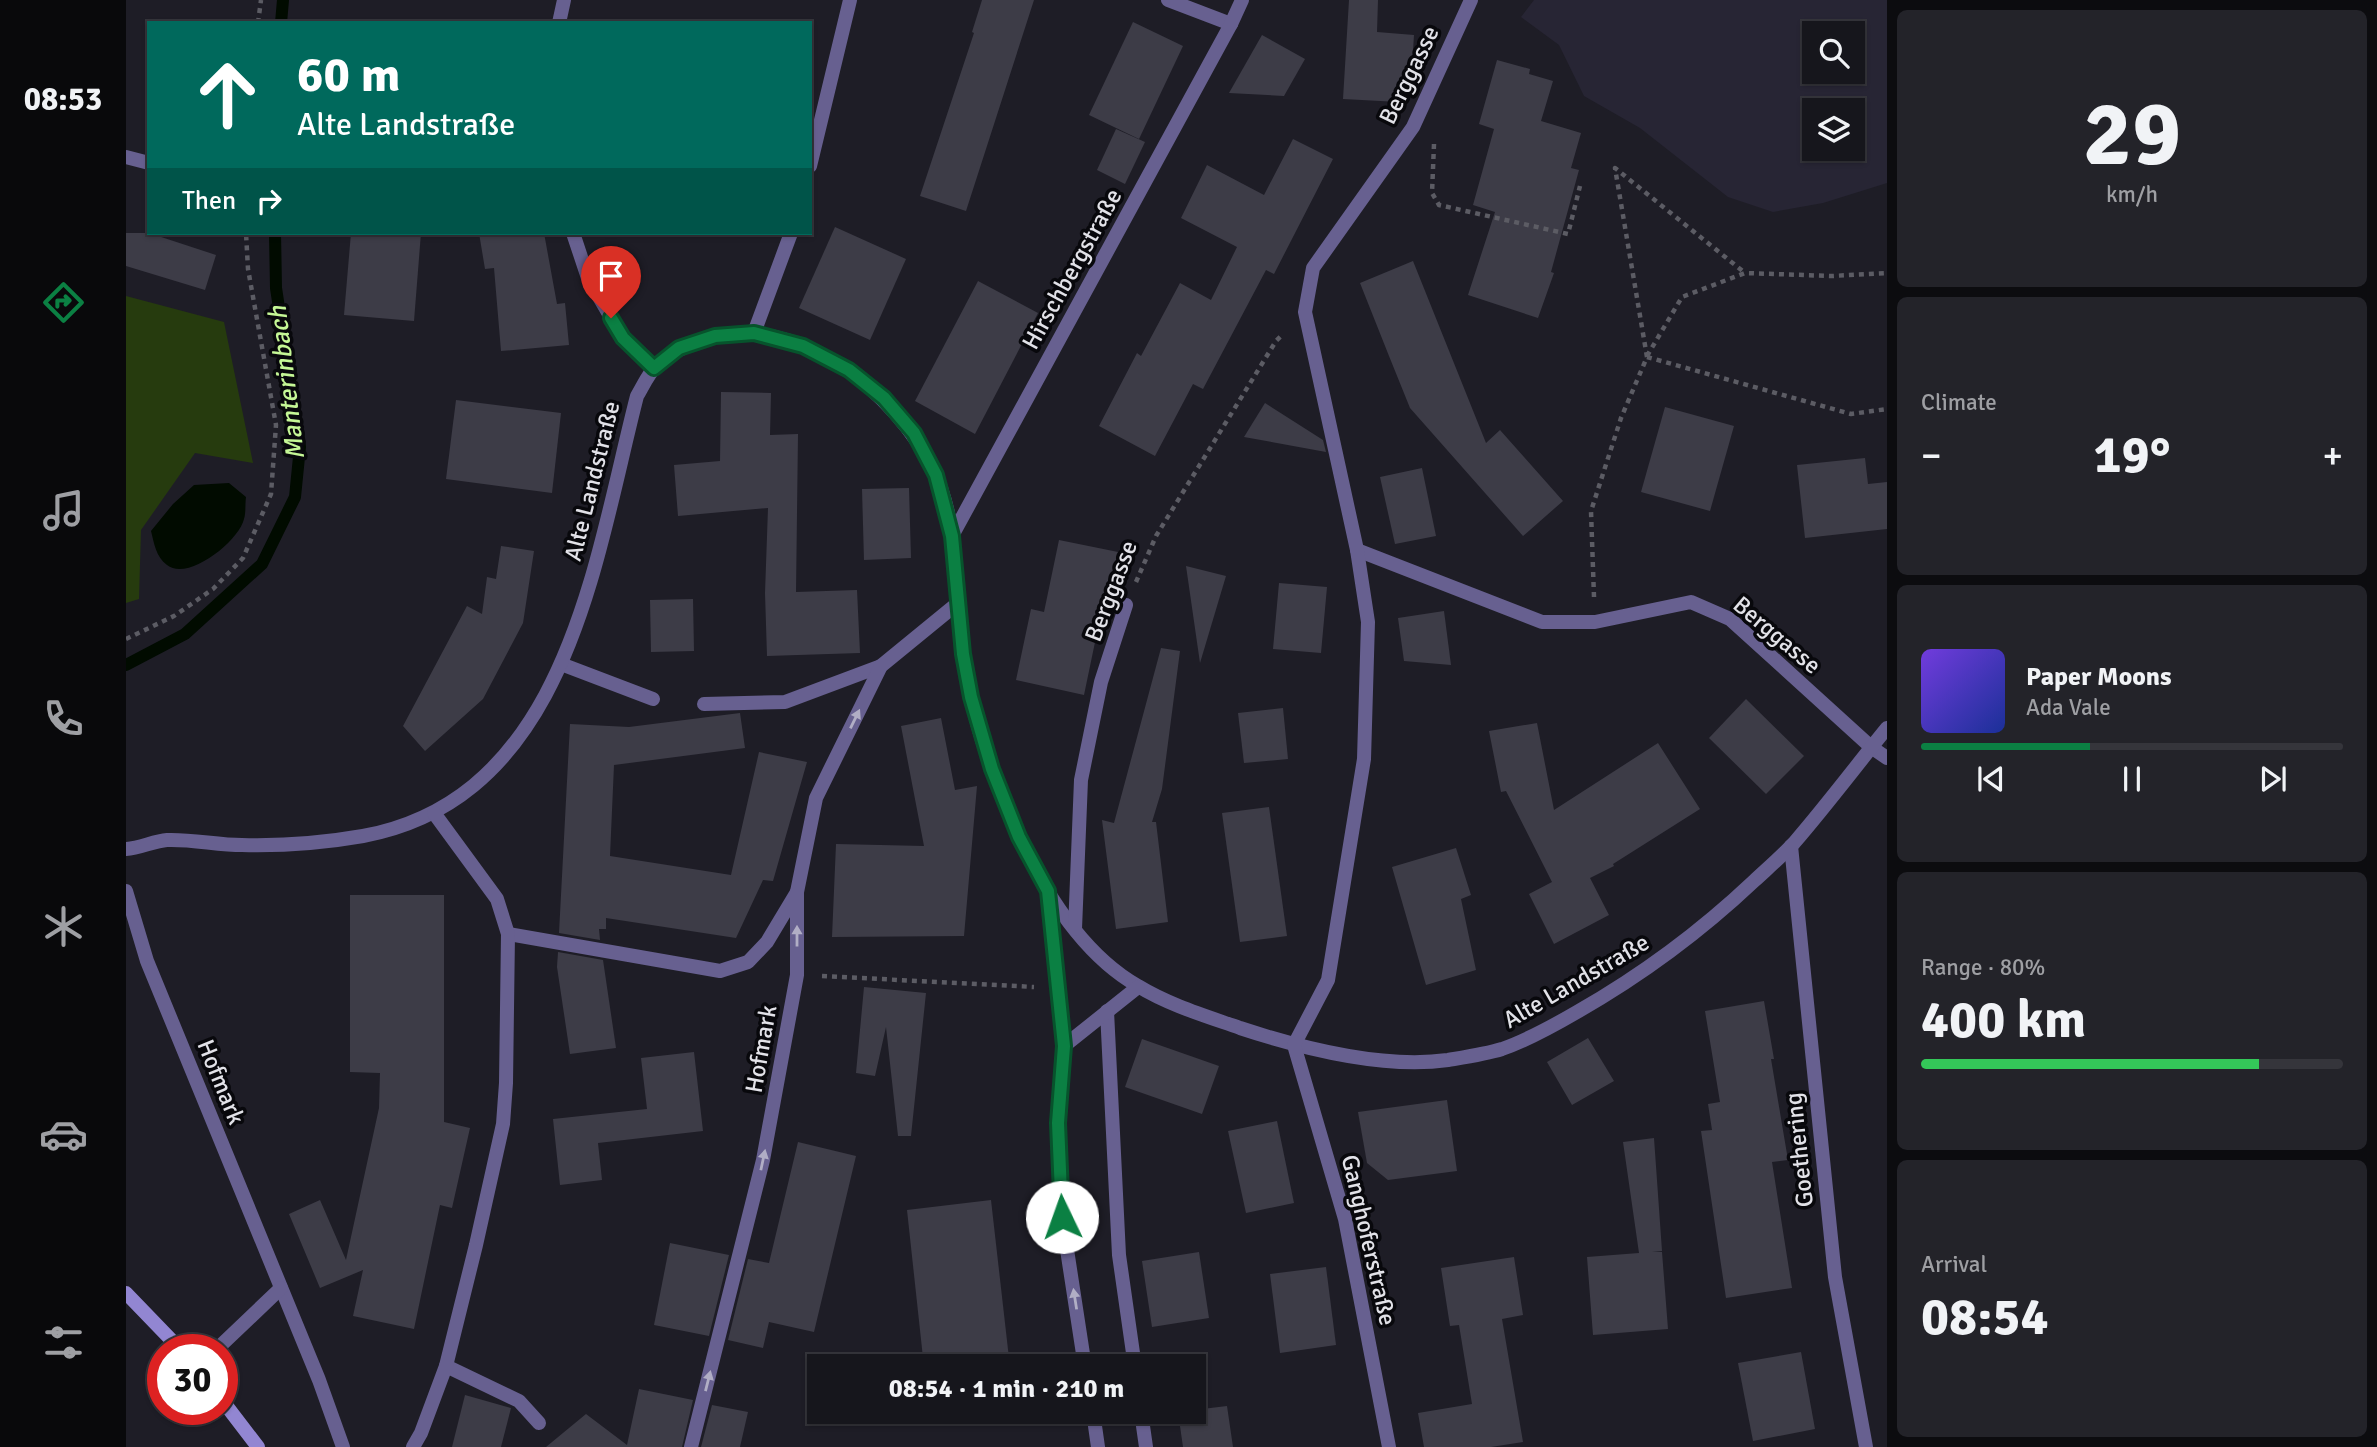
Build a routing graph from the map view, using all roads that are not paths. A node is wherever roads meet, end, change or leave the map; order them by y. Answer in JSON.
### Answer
{"nodes":[{"id":1,"x":565,"y":0,"type":"edge"},
{"id":2,"x":850,"y":0,"type":"edge"},
{"id":3,"x":1168,"y":0,"type":"edge"},
{"id":4,"x":1242,"y":0,"type":"edge"},
{"id":5,"x":1469,"y":1,"type":"edge"},
{"id":6,"x":560,"y":21,"type":"edge"},
{"id":7,"x":1231,"y":23,"type":"junction"},
{"id":8,"x":126,"y":157,"type":"edge"},
{"id":9,"x":812,"y":158,"type":"edge"},
{"id":10,"x":147,"y":162,"type":"edge"},
{"id":11,"x":574,"y":235,"type":"edge"},
{"id":12,"x":790,"y":235,"type":"edge"},
{"id":13,"x":754,"y":333,"type":"junction"},
{"id":14,"x":654,"y":368,"type":"junction"},
{"id":15,"x":952,"y":536,"type":"junction"},
{"id":16,"x":1357,"y":550,"type":"junction"},
{"id":17,"x":958,"y":603,"type":"junction"},
{"id":18,"x":1126,"y":605,"type":"road end"},
{"id":19,"x":561,"y":664,"type":"junction"},
{"id":20,"x":881,"y":666,"type":"junction"},
{"id":21,"x":653,"y":699,"type":"dead end"},
{"id":22,"x":704,"y":704,"type":"dead end"},
{"id":23,"x":1887,"y":728,"type":"edge"},
{"id":24,"x":1871,"y":747,"type":"junction"},
{"id":25,"x":1887,"y":758,"type":"edge"},
{"id":26,"x":434,"y":813,"type":"junction"},
{"id":27,"x":1791,"y":846,"type":"junction"},
{"id":28,"x":126,"y":852,"type":"edge"},
{"id":29,"x":126,"y":891,"type":"edge"},
{"id":30,"x":1048,"y":891,"type":"junction"},
{"id":31,"x":797,"y":892,"type":"junction"},
{"id":32,"x":1074,"y":929,"type":"junction"},
{"id":33,"x":508,"y":934,"type":"junction"},
{"id":34,"x":1138,"y":987,"type":"junction"},
{"id":35,"x":1107,"y":1011,"type":"junction"},
{"id":36,"x":1294,"y":1045,"type":"junction"},
{"id":37,"x":1064,"y":1046,"type":"junction"},
{"id":38,"x":281,"y":1288,"type":"junction"},
{"id":39,"x":126,"y":1293,"type":"edge"},
{"id":40,"x":166,"y":1334,"type":"edge"},
{"id":41,"x":233,"y":1334,"type":"edge"},
{"id":42,"x":1084,"y":1354,"type":"edge"},
{"id":43,"x":1133,"y":1354,"type":"edge"},
{"id":44,"x":446,"y":1366,"type":"junction"},
{"id":45,"x":238,"y":1421,"type":"edge"},
{"id":46,"x":539,"y":1423,"type":"dead end"},
{"id":47,"x":1095,"y":1424,"type":"edge"},
{"id":48,"x":1143,"y":1424,"type":"edge"},
{"id":49,"x":258,"y":1447,"type":"edge"},
{"id":50,"x":343,"y":1447,"type":"edge"},
{"id":51,"x":413,"y":1447,"type":"edge"},
{"id":52,"x":691,"y":1447,"type":"edge"},
{"id":53,"x":1098,"y":1447,"type":"edge"},
{"id":54,"x":1146,"y":1447,"type":"edge"},
{"id":55,"x":1389,"y":1447,"type":"edge"},
{"id":56,"x":1866,"y":1447,"type":"edge"}],
"edges":[{"from":1,"to":6,"type":"street"},
{"from":2,"to":9,"type":"street"},
{"from":3,"to":7,"type":"street"},
{"from":4,"to":7,"type":"street","name":"Hirschbergstraße"},
{"from":5,"to":16,"type":"street","name":"Berggasse"},
{"from":7,"to":15,"type":"street","name":"Hirschbergstraße"},
{"from":8,"to":10,"type":"street"},
{"from":11,"to":14,"type":"street"},
{"from":12,"to":13,"type":"street"},
{"from":13,"to":14,"type":"street","name":"Alte Landstraße"},
{"from":13,"to":15,"type":"street","name":"Alte Landstraße"},
{"from":14,"to":19,"type":"street","name":"Alte Landstraße"},
{"from":15,"to":17,"type":"street","name":"Alte Landstraße"},
{"from":16,"to":24,"type":"street","name":"Berggasse"},
{"from":16,"to":36,"type":"street","name":"Berggasse"},
{"from":17,"to":20,"type":"street"},
{"from":17,"to":30,"type":"street","name":"Alte Landstraße"},
{"from":18,"to":32,"type":"street","name":"Berggasse"},
{"from":19,"to":21,"type":"street"},
{"from":19,"to":26,"type":"street","name":"Alte Landstraße"},
{"from":20,"to":22,"type":"street"},
{"from":31,"to":20,"type":"street","name":"Hofmark","one_way":true},
{"from":23,"to":24,"type":"street","name":"Alte Landstraße"},
{"from":24,"to":25,"type":"street","name":"Berggasse"},
{"from":24,"to":27,"type":"street","name":"Alte Landstraße"},
{"from":26,"to":28,"type":"street","name":"Alte Landstraße"},
{"from":26,"to":33,"type":"street"},
{"from":27,"to":36,"type":"street","name":"Alte Landstraße"},
{"from":27,"to":56,"type":"street","name":"Goethering"},
{"from":29,"to":38,"type":"street","name":"Hofmark"},
{"from":30,"to":32,"type":"street","name":"Alte Landstraße"},
{"from":30,"to":37,"type":"street"},
{"from":31,"to":33,"type":"street"},
{"from":52,"to":31,"type":"street","name":"Hofmark","one_way":true},
{"from":32,"to":34,"type":"street","name":"Alte Landstraße"},
{"from":33,"to":44,"type":"street"},
{"from":34,"to":35,"type":"street"},
{"from":34,"to":36,"type":"street","name":"Alte Landstraße"},
{"from":35,"to":37,"type":"street"},
{"from":35,"to":43,"type":"street"},
{"from":36,"to":55,"type":"street","name":"Ganghoferstraße"},
{"from":42,"to":37,"type":"street","one_way":true},
{"from":38,"to":41,"type":"street"},
{"from":38,"to":50,"type":"street","name":"Hofmark"},
{"from":39,"to":40,"type":"main road"},
{"from":44,"to":46,"type":"street"},
{"from":44,"to":51,"type":"street"},
{"from":45,"to":49,"type":"main road"},
{"from":47,"to":53,"type":"street"},
{"from":48,"to":54,"type":"street"}]}
